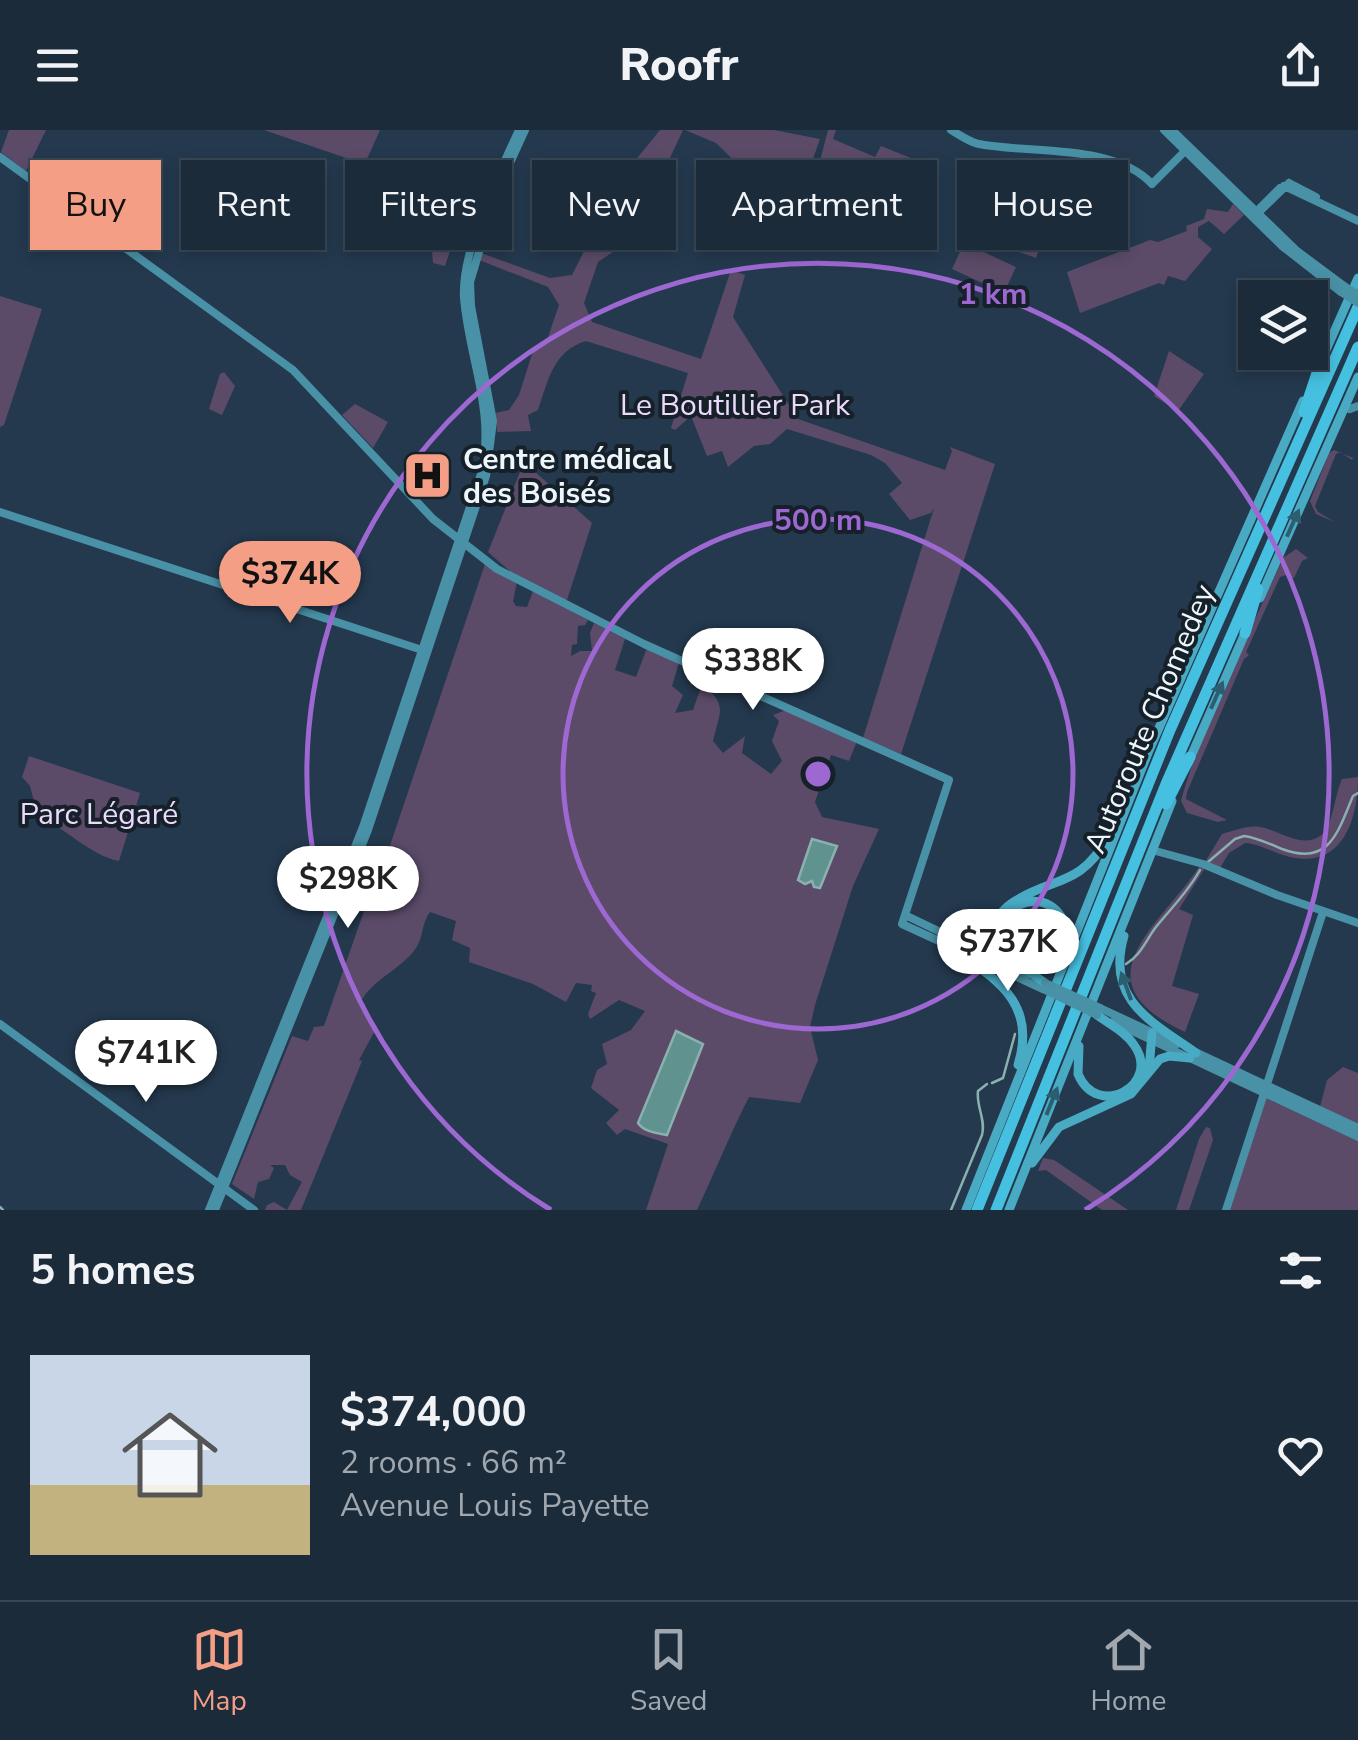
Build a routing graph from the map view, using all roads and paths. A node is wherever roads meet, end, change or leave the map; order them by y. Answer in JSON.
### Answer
{"nodes":[{"id":1,"x":522,"y":130,"type":"edge"},
{"id":2,"x":951,"y":130,"type":"edge"},
{"id":3,"x":1168,"y":130,"type":"edge"},
{"id":4,"x":1187,"y":149,"type":"junction"},
{"id":5,"x":0,"y":157,"type":"edge"},
{"id":6,"x":1291,"y":186,"type":"junction"},
{"id":7,"x":1255,"y":214,"type":"junction"},
{"id":8,"x":1358,"y":218,"type":"edge"},
{"id":9,"x":1358,"y":278,"type":"edge"},
{"id":10,"x":1342,"y":289,"type":"junction"},
{"id":11,"x":1358,"y":295,"type":"edge"},
{"id":12,"x":1358,"y":305,"type":"edge"},
{"id":13,"x":1328,"y":346,"type":"edge"},
{"id":14,"x":1358,"y":347,"type":"edge"},
{"id":15,"x":1317,"y":370,"type":"edge"},
{"id":16,"x":1318,"y":370,"type":"edge"},
{"id":17,"x":1358,"y":377,"type":"edge"},
{"id":18,"x":1350,"y":409,"type":"edge"},
{"id":19,"x":1273,"y":497,"type":"junction"},
{"id":20,"x":0,"y":512,"type":"edge"},
{"id":21,"x":1274,"y":537,"type":"junction"},
{"id":22,"x":461,"y":540,"type":"junction"},
{"id":23,"x":1245,"y":632,"type":"junction"},
{"id":24,"x":424,"y":651,"type":"junction"},
{"id":25,"x":1190,"y":757,"type":"junction"},
{"id":26,"x":1127,"y":804,"type":"junction"},
{"id":27,"x":1152,"y":850,"type":"junction"},
{"id":28,"x":1131,"y":885,"type":"junction"},
{"id":29,"x":1323,"y":912,"type":"junction"},
{"id":30,"x":995,"y":921,"type":"junction"},
{"id":31,"x":1358,"y":923,"type":"edge"},
{"id":32,"x":953,"y":943,"type":"junction"},
{"id":33,"x":990,"y":961,"type":"junction"},
{"id":34,"x":1048,"y":985,"type":"junction"},
{"id":35,"x":1094,"y":1012,"type":"junction"},
{"id":36,"x":0,"y":1024,"type":"edge"},
{"id":37,"x":1152,"y":1036,"type":"junction"},
{"id":38,"x":1193,"y":1055,"type":"junction"},
{"id":39,"x":1149,"y":1073,"type":"junction"},
{"id":40,"x":1266,"y":1089,"type":"junction"},
{"id":41,"x":998,"y":1128,"type":"junction"},
{"id":42,"x":1358,"y":1128,"type":"edge"},
{"id":43,"x":1358,"y":1137,"type":"edge"},
{"id":44,"x":222,"y":1185,"type":"junction"},
{"id":45,"x":1018,"y":1187,"type":"junction"},
{"id":46,"x":212,"y":1210,"type":"edge"},
{"id":47,"x":254,"y":1210,"type":"edge"},
{"id":48,"x":966,"y":1210,"type":"edge"},
{"id":49,"x":978,"y":1210,"type":"edge"},
{"id":50,"x":996,"y":1210,"type":"edge"},
{"id":51,"x":1009,"y":1210,"type":"edge"},
{"id":52,"x":1226,"y":1210,"type":"edge"}],
"edges":[{"from":1,"to":22,"type":"street"},
{"from":2,"to":4,"type":"street"},
{"from":3,"to":4,"type":"street"},
{"from":4,"to":7,"type":"street"},
{"from":5,"to":22,"type":"street"},
{"from":6,"to":7,"type":"street"},
{"from":6,"to":7,"type":"street"},
{"from":6,"to":8,"type":"street"},
{"from":7,"to":10,"type":"street"},
{"from":9,"to":13,"type":"main road"},
{"from":10,"to":11,"type":"street","bridge":true},
{"from":10,"to":12,"type":"street","bridge":true},
{"from":12,"to":19,"type":"highway","name":"Autoroute Chomedey"},
{"from":14,"to":21,"type":"highway","name":"Autoroute Chomedey"},
{"from":15,"to":26,"type":"main road"},
{"from":16,"to":19,"type":"highway"},
{"from":17,"to":18,"type":"main road"},
{"from":23,"to":18,"type":"main road","one_way":true},
{"from":19,"to":49,"type":"highway","name":"Autoroute Chomedey"},
{"from":20,"to":24,"type":"street"},
{"from":21,"to":23,"type":"highway"},
{"from":21,"to":28,"type":"highway","name":"Autoroute Chomedey"},
{"from":22,"to":24,"type":"street"},
{"from":22,"to":32,"type":"street"},
{"from":25,"to":23,"type":"main road","one_way":true},
{"from":24,"to":44,"type":"street"},
{"from":25,"to":27,"type":"main road"},
{"from":25,"to":28,"type":"highway"},
{"from":26,"to":30,"type":"main road"},
{"from":26,"to":34,"type":"main road"},
{"from":27,"to":28,"type":"main road"},
{"from":27,"to":29,"type":"street"},
{"from":28,"to":35,"type":"main road"},
{"from":38,"to":28,"type":"main road","one_way":true},
{"from":28,"to":50,"type":"highway","name":"Autoroute Chomedey"},
{"from":29,"to":31,"type":"street"},
{"from":29,"to":40,"type":"street"},
{"from":30,"to":32,"type":"main road"},
{"from":30,"to":33,"type":"main road"},
{"from":32,"to":33,"type":"street"},
{"from":32,"to":41,"type":"main road"},
{"from":33,"to":34,"type":"street"},
{"from":34,"to":34,"type":"main road"},
{"from":34,"to":35,"type":"street","bridge":true},
{"from":34,"to":41,"type":"main road"},
{"from":35,"to":35,"type":"main road"},
{"from":35,"to":37,"type":"street"},
{"from":45,"to":35,"type":"main road","one_way":true},
{"from":36,"to":44,"type":"street"},
{"from":37,"to":38,"type":"street"},
{"from":37,"to":39,"type":"main road"},
{"from":38,"to":39,"type":"main road"},
{"from":38,"to":40,"type":"street"},
{"from":39,"to":45,"type":"main road"},
{"from":40,"to":42,"type":"street"},
{"from":40,"to":43,"type":"street"},
{"from":40,"to":52,"type":"street"},
{"from":41,"to":48,"type":"main road"},
{"from":44,"to":46,"type":"street"},
{"from":44,"to":47,"type":"street"},
{"from":45,"to":51,"type":"main road"}]}
